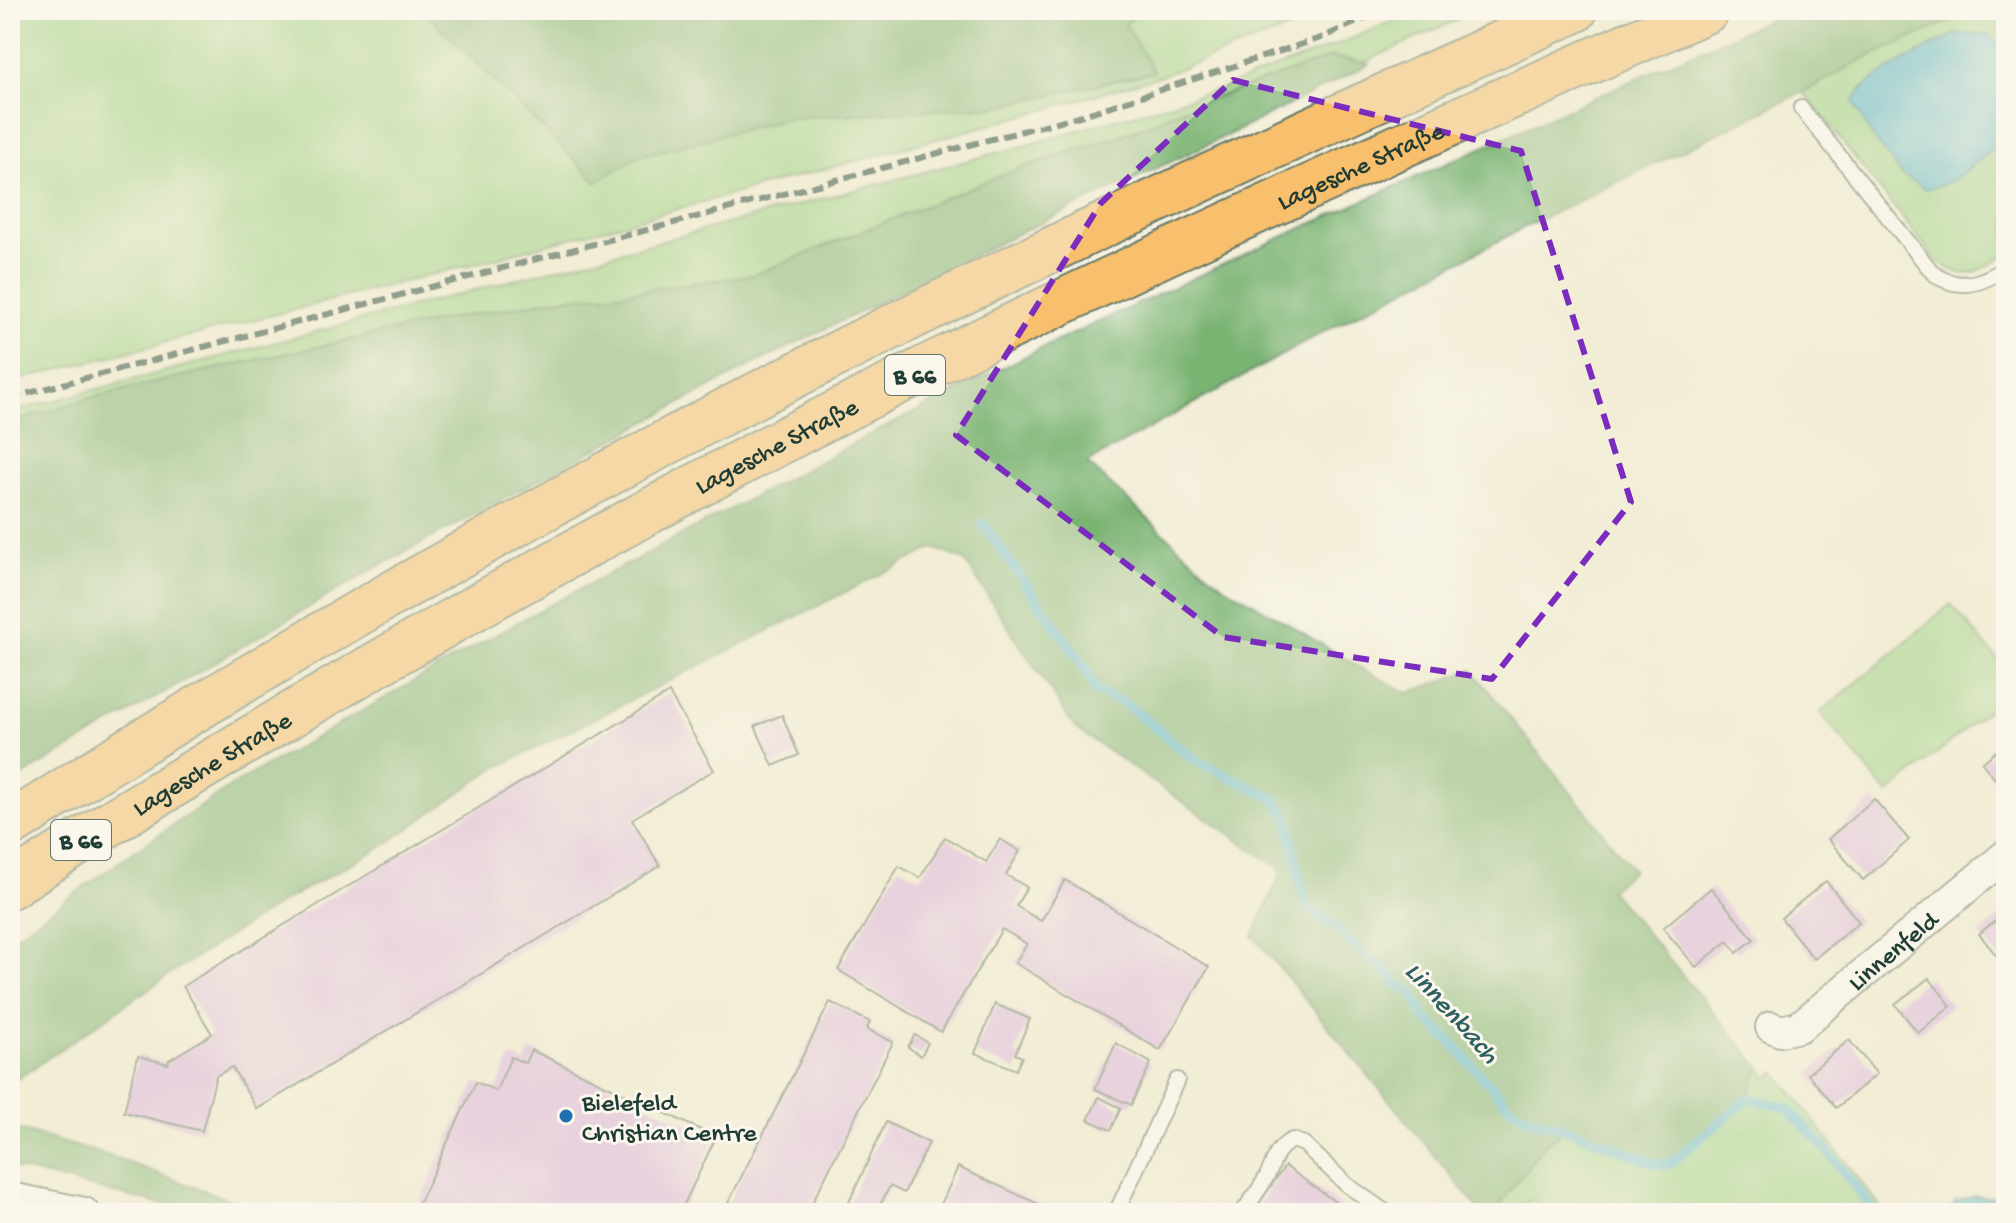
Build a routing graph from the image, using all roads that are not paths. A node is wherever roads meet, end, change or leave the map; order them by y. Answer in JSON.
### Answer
{"nodes":[{"id":1,"x":1575,"y":10,"type":"edge"},
{"id":2,"x":1707,"y":10,"type":"edge"},
{"id":3,"x":1801,"y":108,"type":"dead end"},
{"id":4,"x":2006,"y":267,"type":"edge"},
{"id":5,"x":10,"y":825,"type":"edge"},
{"id":6,"x":2006,"y":855,"type":"edge"},
{"id":7,"x":10,"y":886,"type":"edge"},
{"id":8,"x":1771,"y":1027,"type":"dead end"},
{"id":9,"x":1177,"y":1080,"type":"dead end"},
{"id":10,"x":10,"y":1198,"type":"edge"},
{"id":11,"x":84,"y":1213,"type":"edge"},
{"id":12,"x":1116,"y":1213,"type":"edge"},
{"id":13,"x":1242,"y":1213,"type":"edge"},
{"id":14,"x":1387,"y":1213,"type":"edge"}],
"edges":[{"from":1,"to":5,"type":"highway","name":"Lagesche Straße","number":"B 66"},
{"from":2,"to":7,"type":"highway","name":"Lagesche Straße","number":"B 66"},
{"from":3,"to":4,"type":"lane"},
{"from":6,"to":8,"type":"street","name":"Linnenfeld"},
{"from":9,"to":12,"type":"lane"},
{"from":10,"to":11,"type":"street"},
{"from":13,"to":14,"type":"lane"}]}
